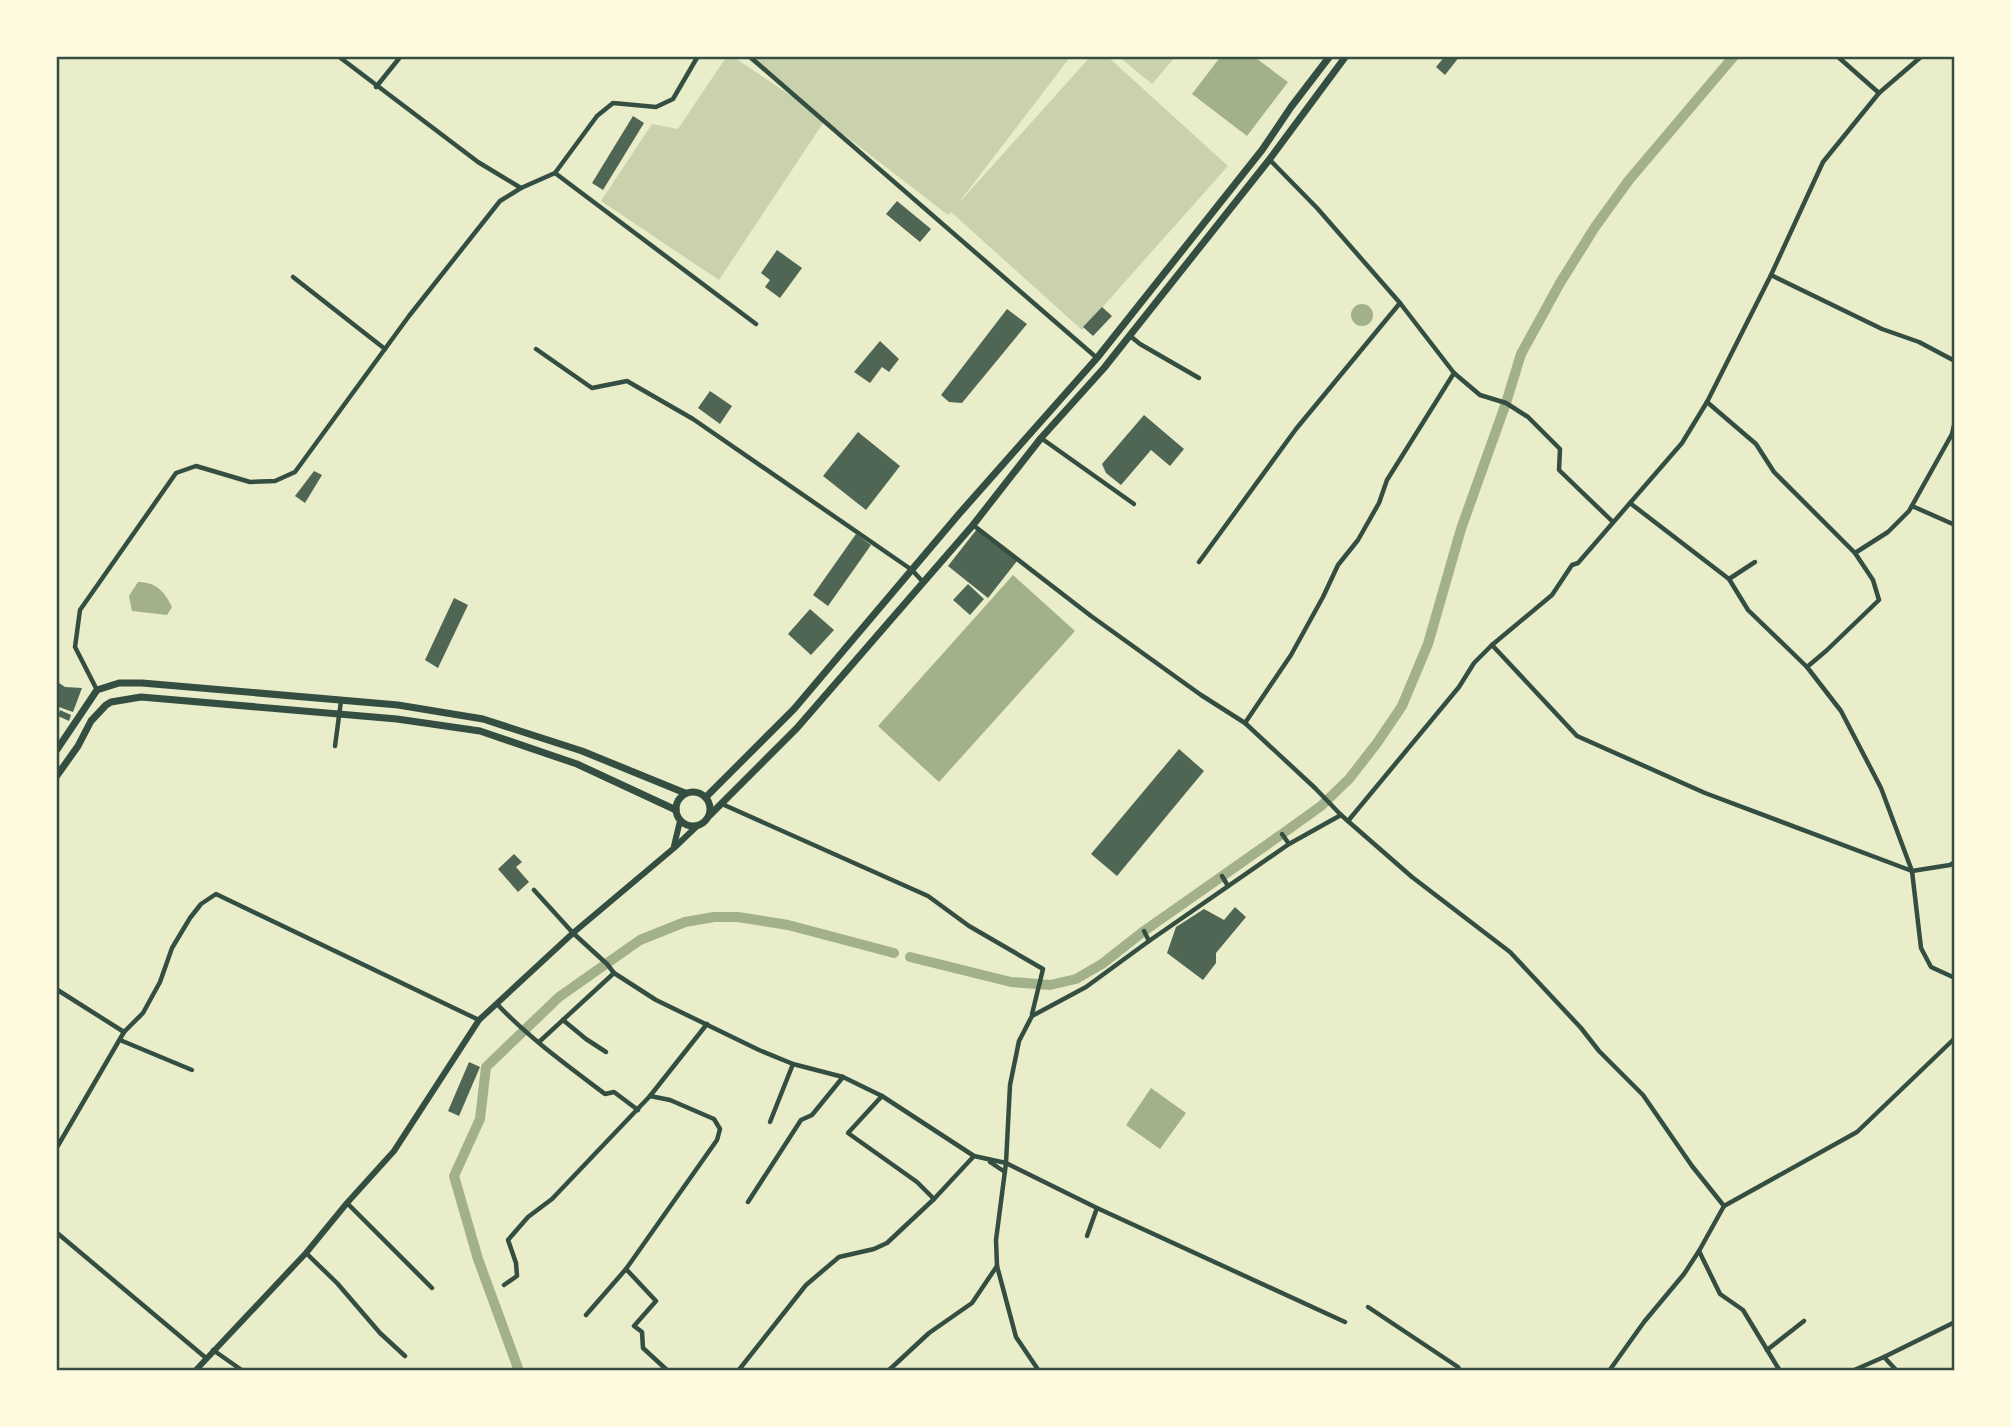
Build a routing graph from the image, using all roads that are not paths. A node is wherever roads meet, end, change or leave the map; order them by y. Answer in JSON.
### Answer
{"nodes":[{"id":1,"x":338,"y":56,"type":"edge"},
{"id":2,"x":401,"y":56,"type":"edge"},
{"id":3,"x":698,"y":56,"type":"edge"},
{"id":4,"x":749,"y":56,"type":"edge"},
{"id":5,"x":1330,"y":56,"type":"edge"},
{"id":6,"x":1346,"y":56,"type":"edge"},
{"id":7,"x":1837,"y":56,"type":"edge"},
{"id":8,"x":1922,"y":56,"type":"edge"},
{"id":9,"x":376,"y":87,"type":"junction"},
{"id":10,"x":1879,"y":93,"type":"junction"},
{"id":11,"x":1269,"y":160,"type":"junction"},
{"id":12,"x":555,"y":173,"type":"junction"},
{"id":13,"x":521,"y":188,"type":"junction"},
{"id":14,"x":1770,"y":275,"type":"junction"},
{"id":15,"x":293,"y":277,"type":"dead end"},
{"id":16,"x":1400,"y":303,"type":"junction"},
{"id":17,"x":756,"y":324,"type":"dead end"},
{"id":18,"x":1129,"y":335,"type":"junction"},
{"id":19,"x":536,"y":348,"type":"dead end"},
{"id":20,"x":385,"y":349,"type":"junction"},
{"id":21,"x":1097,"y":358,"type":"junction"},
{"id":22,"x":1952,"y":360,"type":"dead end"},
{"id":23,"x":1454,"y":373,"type":"junction"},
{"id":24,"x":1199,"y":378,"type":"dead end"},
{"id":25,"x":1707,"y":402,"type":"junction"},
{"id":26,"x":1955,"y":421,"type":"edge"},
{"id":27,"x":1041,"y":438,"type":"junction"},
{"id":28,"x":1630,"y":503,"type":"junction"},
{"id":29,"x":1134,"y":504,"type":"dead end"},
{"id":30,"x":1912,"y":506,"type":"junction"},
{"id":31,"x":1613,"y":522,"type":"junction"},
{"id":32,"x":972,"y":525,"type":"junction"},
{"id":33,"x":1955,"y":525,"type":"edge"},
{"id":34,"x":1855,"y":553,"type":"junction"},
{"id":35,"x":1199,"y":562,"type":"dead end"},
{"id":36,"x":1755,"y":562,"type":"dead end"},
{"id":37,"x":912,"y":570,"type":"junction"},
{"id":38,"x":1729,"y":579,"type":"junction"},
{"id":39,"x":923,"y":583,"type":"junction"},
{"id":40,"x":1492,"y":645,"type":"junction"},
{"id":41,"x":1807,"y":667,"type":"junction"},
{"id":42,"x":97,"y":690,"type":"junction"},
{"id":43,"x":341,"y":701,"type":"junction"},
{"id":44,"x":340,"y":714,"type":"junction"},
{"id":45,"x":1245,"y":723,"type":"junction"},
{"id":46,"x":335,"y":746,"type":"dead end"},
{"id":47,"x":56,"y":751,"type":"edge"},
{"id":48,"x":56,"y":777,"type":"edge"},
{"id":49,"x":685,"y":793,"type":"junction"},
{"id":50,"x":706,"y":797,"type":"junction"},
{"id":51,"x":721,"y":804,"type":"junction"},
{"id":52,"x":676,"y":810,"type":"junction"},
{"id":53,"x":710,"y":815,"type":"junction"},
{"id":54,"x":1340,"y":815,"type":"junction"},
{"id":55,"x":680,"y":821,"type":"junction"},
{"id":56,"x":1348,"y":821,"type":"junction"},
{"id":57,"x":697,"y":826,"type":"junction"},
{"id":58,"x":1282,"y":834,"type":"dead end"},
{"id":59,"x":1289,"y":844,"type":"junction"},
{"id":60,"x":674,"y":848,"type":"junction"},
{"id":61,"x":1955,"y":862,"type":"edge"},
{"id":62,"x":1912,"y":871,"type":"junction"},
{"id":63,"x":1222,"y":876,"type":"dead end"},
{"id":64,"x":1228,"y":886,"type":"junction"},
{"id":65,"x":534,"y":890,"type":"dead end"},
{"id":66,"x":1143,"y":931,"type":"dead end"},
{"id":67,"x":573,"y":933,"type":"junction"},
{"id":68,"x":1149,"y":941,"type":"junction"},
{"id":69,"x":614,"y":973,"type":"junction"},
{"id":70,"x":1955,"y":978,"type":"edge"},
{"id":71,"x":56,"y":989,"type":"edge"},
{"id":72,"x":497,"y":1004,"type":"junction"},
{"id":73,"x":1032,"y":1016,"type":"junction"},
{"id":74,"x":479,"y":1020,"type":"junction"},
{"id":75,"x":563,"y":1020,"type":"junction"},
{"id":76,"x":707,"y":1024,"type":"junction"},
{"id":77,"x":124,"y":1032,"type":"junction"},
{"id":78,"x":1955,"y":1038,"type":"edge"},
{"id":79,"x":120,"y":1040,"type":"junction"},
{"id":80,"x":539,"y":1042,"type":"junction"},
{"id":81,"x":606,"y":1052,"type":"dead end"},
{"id":82,"x":793,"y":1064,"type":"junction"},
{"id":83,"x":192,"y":1070,"type":"dead end"},
{"id":84,"x":843,"y":1077,"type":"junction"},
{"id":85,"x":650,"y":1096,"type":"junction"},
{"id":86,"x":882,"y":1096,"type":"junction"},
{"id":87,"x":638,"y":1110,"type":"junction"},
{"id":88,"x":770,"y":1122,"type":"dead end"},
{"id":89,"x":56,"y":1149,"type":"edge"},
{"id":90,"x":974,"y":1156,"type":"junction"},
{"id":91,"x":986,"y":1160,"type":"junction"},
{"id":92,"x":1006,"y":1163,"type":"junction"},
{"id":93,"x":1005,"y":1172,"type":"junction"},
{"id":94,"x":934,"y":1199,"type":"junction"},
{"id":95,"x":748,"y":1202,"type":"dead end"},
{"id":96,"x":347,"y":1203,"type":"junction"},
{"id":97,"x":1724,"y":1206,"type":"junction"},
{"id":98,"x":1097,"y":1208,"type":"junction"},
{"id":99,"x":56,"y":1232,"type":"edge"},
{"id":100,"x":1087,"y":1236,"type":"dead end"},
{"id":101,"x":1699,"y":1251,"type":"junction"},
{"id":102,"x":306,"y":1253,"type":"junction"},
{"id":103,"x":997,"y":1266,"type":"junction"},
{"id":104,"x":626,"y":1269,"type":"junction"},
{"id":105,"x":504,"y":1286,"type":"dead end"},
{"id":106,"x":432,"y":1289,"type":"dead end"},
{"id":107,"x":1368,"y":1307,"type":"dead end"},
{"id":108,"x":586,"y":1315,"type":"dead end"},
{"id":109,"x":1804,"y":1321,"type":"dead end"},
{"id":110,"x":1345,"y":1322,"type":"dead end"},
{"id":111,"x":1955,"y":1322,"type":"edge"},
{"id":112,"x":213,"y":1350,"type":"junction"},
{"id":113,"x":1767,"y":1350,"type":"junction"},
{"id":114,"x":405,"y":1356,"type":"dead end"},
{"id":115,"x":1884,"y":1357,"type":"junction"},
{"id":116,"x":206,"y":1358,"type":"junction"},
{"id":117,"x":195,"y":1371,"type":"edge"},
{"id":118,"x":243,"y":1371,"type":"edge"},
{"id":119,"x":668,"y":1371,"type":"edge"},
{"id":120,"x":738,"y":1371,"type":"edge"},
{"id":121,"x":888,"y":1371,"type":"edge"},
{"id":122,"x":1039,"y":1371,"type":"edge"},
{"id":123,"x":1460,"y":1371,"type":"edge"},
{"id":124,"x":1609,"y":1371,"type":"edge"},
{"id":125,"x":1780,"y":1371,"type":"edge"},
{"id":126,"x":1852,"y":1371,"type":"edge"},
{"id":127,"x":1898,"y":1371,"type":"edge"}],
"edges":[{"from":1,"to":9,"type":"street"},
{"from":2,"to":9,"type":"street"},
{"from":3,"to":12,"type":"street"},
{"from":4,"to":21,"type":"street"},
{"from":5,"to":21,"type":"highway"},
{"from":6,"to":11,"type":"highway"},
{"from":7,"to":10,"type":"street"},
{"from":8,"to":10,"type":"street"},
{"from":9,"to":13,"type":"street"},
{"from":10,"to":14,"type":"street"},
{"from":11,"to":16,"type":"street"},
{"from":11,"to":18,"type":"highway"},
{"from":12,"to":13,"type":"street"},
{"from":12,"to":17,"type":"street"},
{"from":13,"to":20,"type":"street"},
{"from":14,"to":22,"type":"street"},
{"from":14,"to":25,"type":"street"},
{"from":15,"to":20,"type":"street"},
{"from":16,"to":23,"type":"street"},
{"from":16,"to":35,"type":"street"},
{"from":18,"to":24,"type":"street"},
{"from":18,"to":27,"type":"highway"},
{"from":19,"to":37,"type":"street"},
{"from":20,"to":42,"type":"street"},
{"from":21,"to":37,"type":"highway"},
{"from":23,"to":31,"type":"street"},
{"from":23,"to":45,"type":"street"},
{"from":25,"to":28,"type":"street"},
{"from":25,"to":34,"type":"street"},
{"from":26,"to":30,"type":"street"},
{"from":27,"to":29,"type":"street"},
{"from":27,"to":32,"type":"highway"},
{"from":28,"to":31,"type":"street"},
{"from":28,"to":38,"type":"street"},
{"from":30,"to":33,"type":"street"},
{"from":30,"to":34,"type":"street"},
{"from":31,"to":40,"type":"street"},
{"from":32,"to":39,"type":"highway"},
{"from":32,"to":45,"type":"street"},
{"from":34,"to":41,"type":"street"},
{"from":36,"to":38,"type":"street"},
{"from":37,"to":39,"type":"street"},
{"from":37,"to":50,"type":"highway"},
{"from":38,"to":41,"type":"street"},
{"from":39,"to":51,"type":"highway"},
{"from":40,"to":56,"type":"street"},
{"from":40,"to":62,"type":"street"},
{"from":41,"to":62,"type":"street"},
{"from":42,"to":43,"type":"highway"},
{"from":42,"to":47,"type":"highway"},
{"from":43,"to":44,"type":"street"},
{"from":43,"to":49,"type":"highway"},
{"from":44,"to":46,"type":"street"},
{"from":44,"to":48,"type":"highway"},
{"from":44,"to":52,"type":"highway"},
{"from":45,"to":54,"type":"street"},
{"from":49,"to":50,"type":"highway"},
{"from":49,"to":52,"type":"highway"},
{"from":50,"to":53,"type":"highway"},
{"from":51,"to":53,"type":"highway"},
{"from":51,"to":73,"type":"street"},
{"from":52,"to":55,"type":"highway"},
{"from":53,"to":57,"type":"highway"},
{"from":54,"to":56,"type":"street"},
{"from":54,"to":59,"type":"street"},
{"from":55,"to":57,"type":"highway"},
{"from":55,"to":60,"type":"main road"},
{"from":56,"to":97,"type":"street"},
{"from":57,"to":60,"type":"main road"},
{"from":58,"to":59,"type":"street"},
{"from":59,"to":64,"type":"street"},
{"from":60,"to":67,"type":"main road"},
{"from":61,"to":62,"type":"street"},
{"from":62,"to":70,"type":"street"},
{"from":63,"to":64,"type":"street"},
{"from":64,"to":68,"type":"street"},
{"from":65,"to":67,"type":"street"},
{"from":66,"to":68,"type":"street"},
{"from":67,"to":69,"type":"street"},
{"from":67,"to":72,"type":"main road"},
{"from":68,"to":73,"type":"street"},
{"from":69,"to":75,"type":"street"},
{"from":69,"to":76,"type":"street"},
{"from":71,"to":77,"type":"street"},
{"from":72,"to":74,"type":"main road"},
{"from":72,"to":80,"type":"street"},
{"from":73,"to":92,"type":"street"},
{"from":74,"to":77,"type":"street"},
{"from":74,"to":96,"type":"main road"},
{"from":75,"to":80,"type":"street"},
{"from":75,"to":81,"type":"street"},
{"from":76,"to":82,"type":"street"},
{"from":76,"to":85,"type":"street"},
{"from":77,"to":79,"type":"street"},
{"from":78,"to":97,"type":"street"},
{"from":79,"to":83,"type":"street"},
{"from":79,"to":89,"type":"street"},
{"from":80,"to":87,"type":"street"},
{"from":82,"to":84,"type":"street"},
{"from":82,"to":88,"type":"street"},
{"from":84,"to":86,"type":"street"},
{"from":84,"to":95,"type":"street"},
{"from":85,"to":87,"type":"street"},
{"from":85,"to":104,"type":"street"},
{"from":86,"to":90,"type":"street"},
{"from":86,"to":94,"type":"street"},
{"from":87,"to":105,"type":"street"},
{"from":90,"to":91,"type":"street"},
{"from":90,"to":94,"type":"street"},
{"from":91,"to":92,"type":"street"},
{"from":91,"to":93,"type":"street"},
{"from":92,"to":93,"type":"street"},
{"from":92,"to":98,"type":"street"},
{"from":93,"to":103,"type":"street"},
{"from":94,"to":120,"type":"street"},
{"from":96,"to":102,"type":"main road"},
{"from":96,"to":106,"type":"street"},
{"from":97,"to":101,"type":"street"},
{"from":98,"to":100,"type":"street"},
{"from":98,"to":110,"type":"street"},
{"from":99,"to":116,"type":"street"},
{"from":101,"to":113,"type":"street"},
{"from":101,"to":124,"type":"street"},
{"from":102,"to":112,"type":"main road"},
{"from":102,"to":114,"type":"street"},
{"from":103,"to":121,"type":"street"},
{"from":103,"to":122,"type":"street"},
{"from":104,"to":108,"type":"street"},
{"from":104,"to":119,"type":"street"},
{"from":107,"to":123,"type":"street"},
{"from":109,"to":113,"type":"street"},
{"from":111,"to":115,"type":"street"},
{"from":112,"to":116,"type":"main road"},
{"from":112,"to":118,"type":"street"},
{"from":113,"to":125,"type":"street"},
{"from":115,"to":126,"type":"street"},
{"from":115,"to":127,"type":"street"},
{"from":116,"to":117,"type":"main road"}]}
